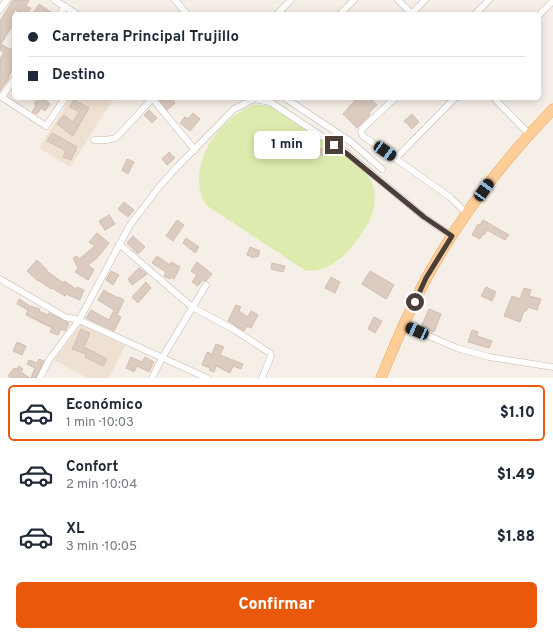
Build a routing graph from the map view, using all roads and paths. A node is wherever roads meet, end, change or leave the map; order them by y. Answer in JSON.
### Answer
{"nodes":[{"id":1,"x":7,"y":0,"type":"edge"},
{"id":2,"x":175,"y":0,"type":"edge"},
{"id":3,"x":291,"y":0,"type":"edge"},
{"id":4,"x":354,"y":0,"type":"edge"},
{"id":5,"x":398,"y":0,"type":"edge"},
{"id":6,"x":425,"y":0,"type":"edge"},
{"id":7,"x":489,"y":0,"type":"edge"},
{"id":8,"x":553,"y":1,"type":"edge"},
{"id":9,"x":59,"y":2,"type":"edge"},
{"id":10,"x":0,"y":10,"type":"edge"},
{"id":11,"x":60,"y":12,"type":"edge"},
{"id":12,"x":74,"y":12,"type":"edge"},
{"id":13,"x":185,"y":12,"type":"edge"},
{"id":14,"x":279,"y":12,"type":"edge"},
{"id":15,"x":342,"y":12,"type":"edge"},
{"id":16,"x":409,"y":12,"type":"edge"},
{"id":17,"x":413,"y":12,"type":"edge"},
{"id":18,"x":477,"y":12,"type":"edge"},
{"id":19,"x":541,"y":13,"type":"edge"},
{"id":20,"x":12,"y":82,"type":"edge"},
{"id":21,"x":1,"y":96,"type":"edge"},
{"id":22,"x":64,"y":100,"type":"edge"},
{"id":23,"x":151,"y":100,"type":"edge"},
{"id":24,"x":153,"y":100,"type":"edge"},
{"id":25,"x":252,"y":100,"type":"edge"},
{"id":26,"x":259,"y":100,"type":"edge"},
{"id":27,"x":288,"y":100,"type":"edge"},
{"id":28,"x":393,"y":100,"type":"edge"},
{"id":29,"x":453,"y":100,"type":"edge"},
{"id":30,"x":496,"y":100,"type":"edge"},
{"id":31,"x":553,"y":109,"type":"edge"},
{"id":32,"x":529,"y":134,"type":"junction"},
{"id":33,"x":94,"y":140,"type":"dead end"},
{"id":34,"x":195,"y":150,"type":"junction"},
{"id":35,"x":395,"y":159,"type":"junction"},
{"id":36,"x":382,"y":169,"type":"dead end"},
{"id":37,"x":467,"y":214,"type":"junction"},
{"id":38,"x":452,"y":236,"type":"junction"},
{"id":39,"x":120,"y":244,"type":"junction"},
{"id":40,"x":0,"y":279,"type":"edge"},
{"id":41,"x":206,"y":285,"type":"dead end"},
{"id":42,"x":192,"y":308,"type":"junction"},
{"id":43,"x":79,"y":320,"type":"junction"},
{"id":44,"x":403,"y":325,"type":"junction"},
{"id":45,"x":162,"y":358,"type":"junction"},
{"id":46,"x":553,"y":367,"type":"edge"},
{"id":47,"x":40,"y":378,"type":"edge"},
{"id":48,"x":152,"y":378,"type":"edge"},
{"id":49,"x":207,"y":378,"type":"edge"},
{"id":50,"x":262,"y":378,"type":"edge"},
{"id":51,"x":381,"y":378,"type":"edge"}],
"edges":[{"from":1,"to":10,"type":"street"},
{"from":2,"to":13,"type":"street"},
{"from":3,"to":14,"type":"street"},
{"from":4,"to":15,"type":"street"},
{"from":5,"to":16,"type":"street"},
{"from":6,"to":17,"type":"street"},
{"from":7,"to":18,"type":"street"},
{"from":8,"to":19,"type":"street"},
{"from":9,"to":11,"type":"street"},
{"from":9,"to":12,"type":"street"},
{"from":20,"to":21,"type":"street"},
{"from":21,"to":22,"type":"street"},
{"from":23,"to":33,"type":"street"},
{"from":24,"to":34,"type":"street"},
{"from":25,"to":34,"type":"street"},
{"from":26,"to":38,"type":"street"},
{"from":27,"to":36,"type":"street"},
{"from":28,"to":35,"type":"street"},
{"from":29,"to":35,"type":"street"},
{"from":30,"to":32,"type":"street"},
{"from":31,"to":32,"type":"main road"},
{"from":32,"to":37,"type":"main road"},
{"from":34,"to":39,"type":"street"},
{"from":35,"to":37,"type":"street"},
{"from":37,"to":38,"type":"main road"},
{"from":38,"to":44,"type":"main road"},
{"from":39,"to":42,"type":"street"},
{"from":39,"to":43,"type":"street"},
{"from":40,"to":43,"type":"street"},
{"from":41,"to":42,"type":"street"},
{"from":42,"to":45,"type":"street"},
{"from":42,"to":50,"type":"street"},
{"from":43,"to":45,"type":"street"},
{"from":43,"to":47,"type":"street"},
{"from":44,"to":46,"type":"street"},
{"from":44,"to":51,"type":"main road"},
{"from":45,"to":48,"type":"street"},
{"from":45,"to":49,"type":"street"}]}
